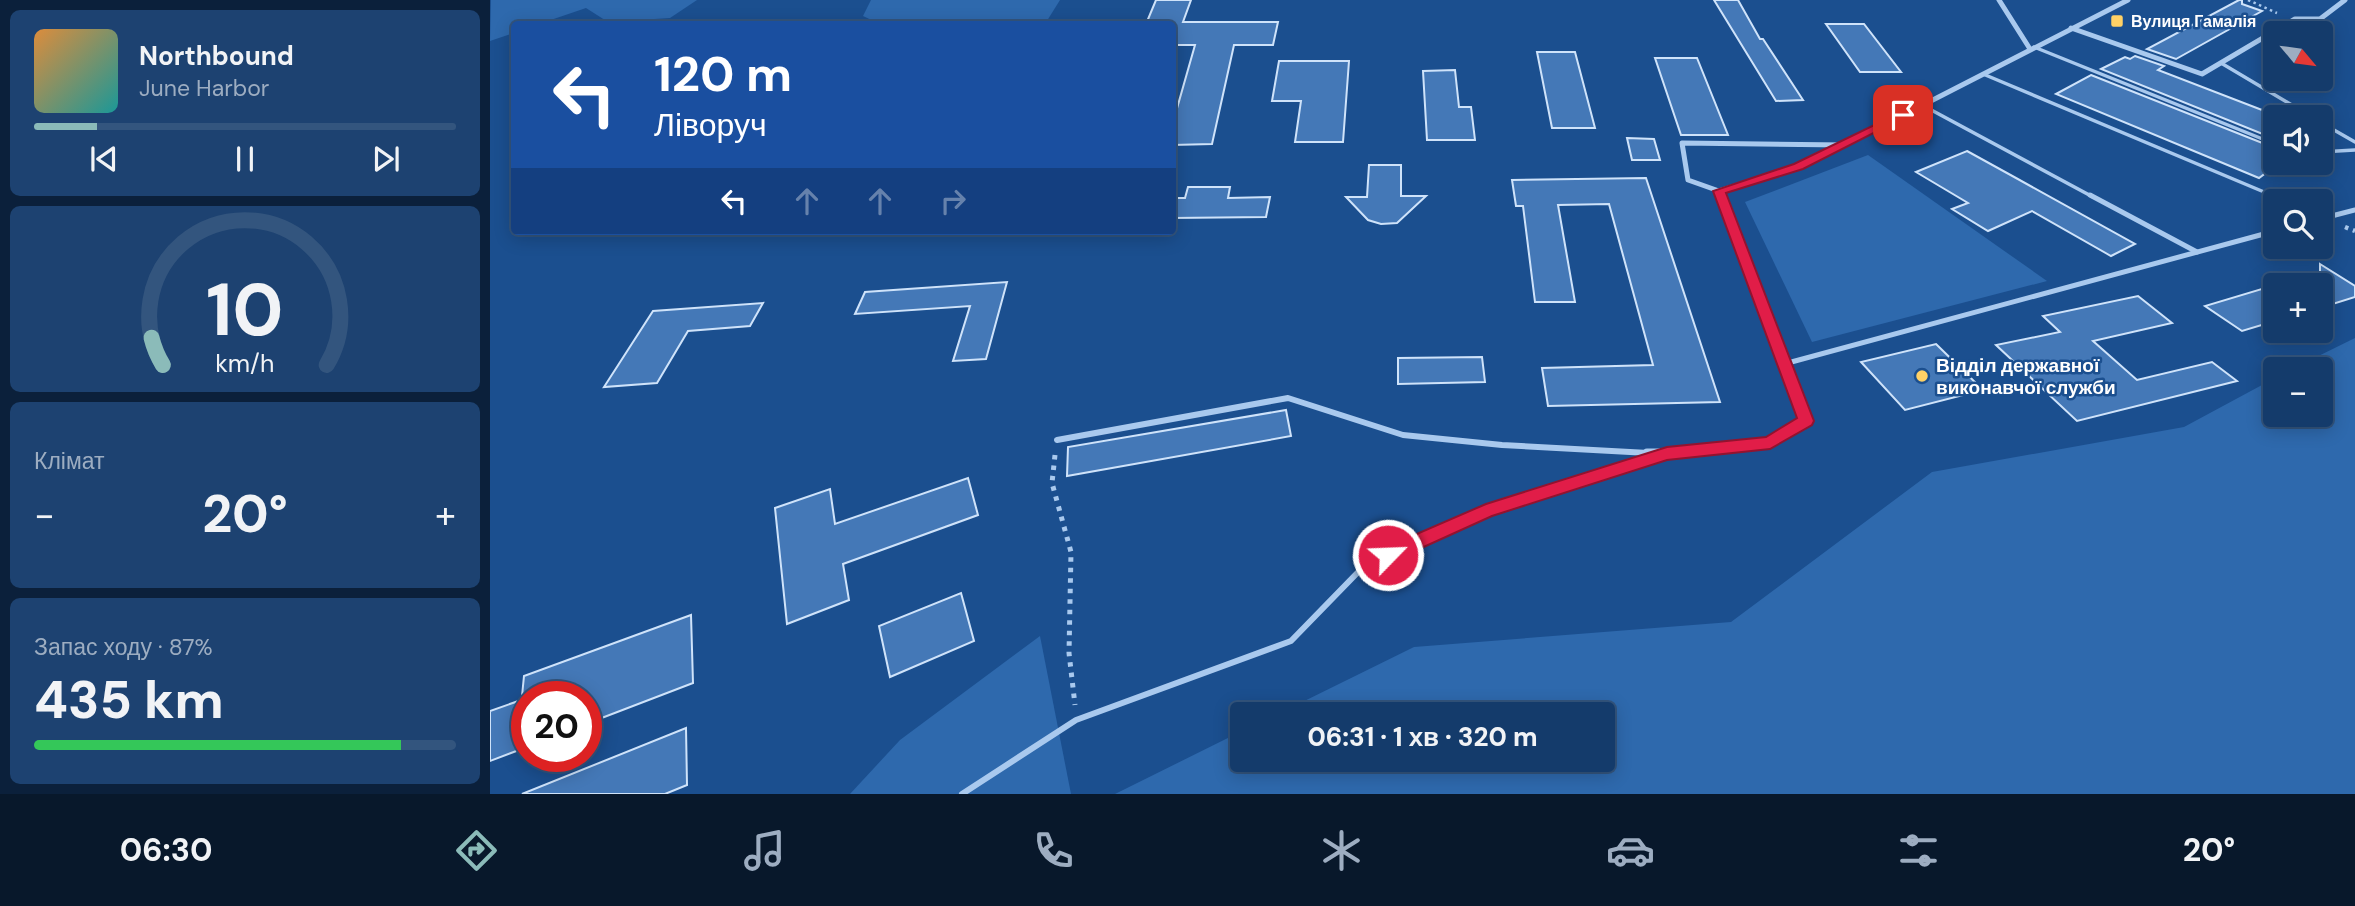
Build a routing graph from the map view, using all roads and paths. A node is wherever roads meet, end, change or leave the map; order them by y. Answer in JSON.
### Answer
{"nodes":[{"id":1,"x":1999,"y":0,"type":"edge"},
{"id":2,"x":2128,"y":0,"type":"edge"},
{"id":3,"x":2249,"y":0,"type":"edge"},
{"id":4,"x":2344,"y":0,"type":"edge"},
{"id":5,"x":2295,"y":19,"type":"junction"},
{"id":6,"x":2071,"y":28,"type":"junction"},
{"id":7,"x":2032,"y":48,"type":"junction"},
{"id":8,"x":2221,"y":63,"type":"junction"},
{"id":9,"x":1983,"y":74,"type":"junction"},
{"id":10,"x":1922,"y":105,"type":"junction"},
{"id":11,"x":2292,"y":105,"type":"edge"},
{"id":12,"x":2333,"y":129,"type":"edge"},
{"id":13,"x":2263,"y":139,"type":"edge"},
{"id":14,"x":2355,"y":142,"type":"edge"},
{"id":15,"x":1845,"y":145,"type":"junction"},
{"id":16,"x":2355,"y":150,"type":"edge"},
{"id":17,"x":2333,"y":151,"type":"edge"},
{"id":18,"x":1719,"y":191,"type":"junction"},
{"id":19,"x":2263,"y":191,"type":"edge"},
{"id":20,"x":2355,"y":209,"type":"edge"},
{"id":21,"x":2333,"y":214,"type":"edge"},
{"id":22,"x":2263,"y":234,"type":"edge"},
{"id":23,"x":2198,"y":252,"type":"junction"},
{"id":24,"x":1784,"y":364,"type":"junction"},
{"id":25,"x":1057,"y":440,"type":"joint"},
{"id":26,"x":1667,"y":454,"type":"junction"},
{"id":27,"x":1076,"y":720,"type":"junction"},
{"id":28,"x":962,"y":794,"type":"edge"}],
"edges":[{"from":1,"to":7,"type":"street"},
{"from":2,"to":6,"type":"street"},
{"from":3,"to":5,"type":"path"},
{"from":4,"to":5,"type":"street"},
{"from":5,"to":8,"type":"street"},
{"from":6,"to":7,"type":"street"},
{"from":6,"to":8,"type":"street"},
{"from":7,"to":9,"type":"street"},
{"from":7,"to":13,"type":"lane"},
{"from":8,"to":11,"type":"lane"},
{"from":9,"to":10,"type":"street"},
{"from":9,"to":19,"type":"lane"},
{"from":10,"to":15,"type":"street"},
{"from":10,"to":23,"type":"lane"},
{"from":12,"to":14,"type":"lane"},
{"from":15,"to":18,"type":"street"},
{"from":15,"to":18,"type":"street"},
{"from":16,"to":17,"type":"lane"},
{"from":18,"to":24,"type":"street"},
{"from":20,"to":21,"type":"lane"},
{"from":22,"to":23,"type":"lane"},
{"from":23,"to":24,"type":"lane"},
{"from":24,"to":26,"type":"street"},
{"from":25,"to":26,"type":"street"},
{"from":25,"to":27,"type":"path"},
{"from":26,"to":27,"type":"lane"},
{"from":27,"to":28,"type":"lane"}]}
